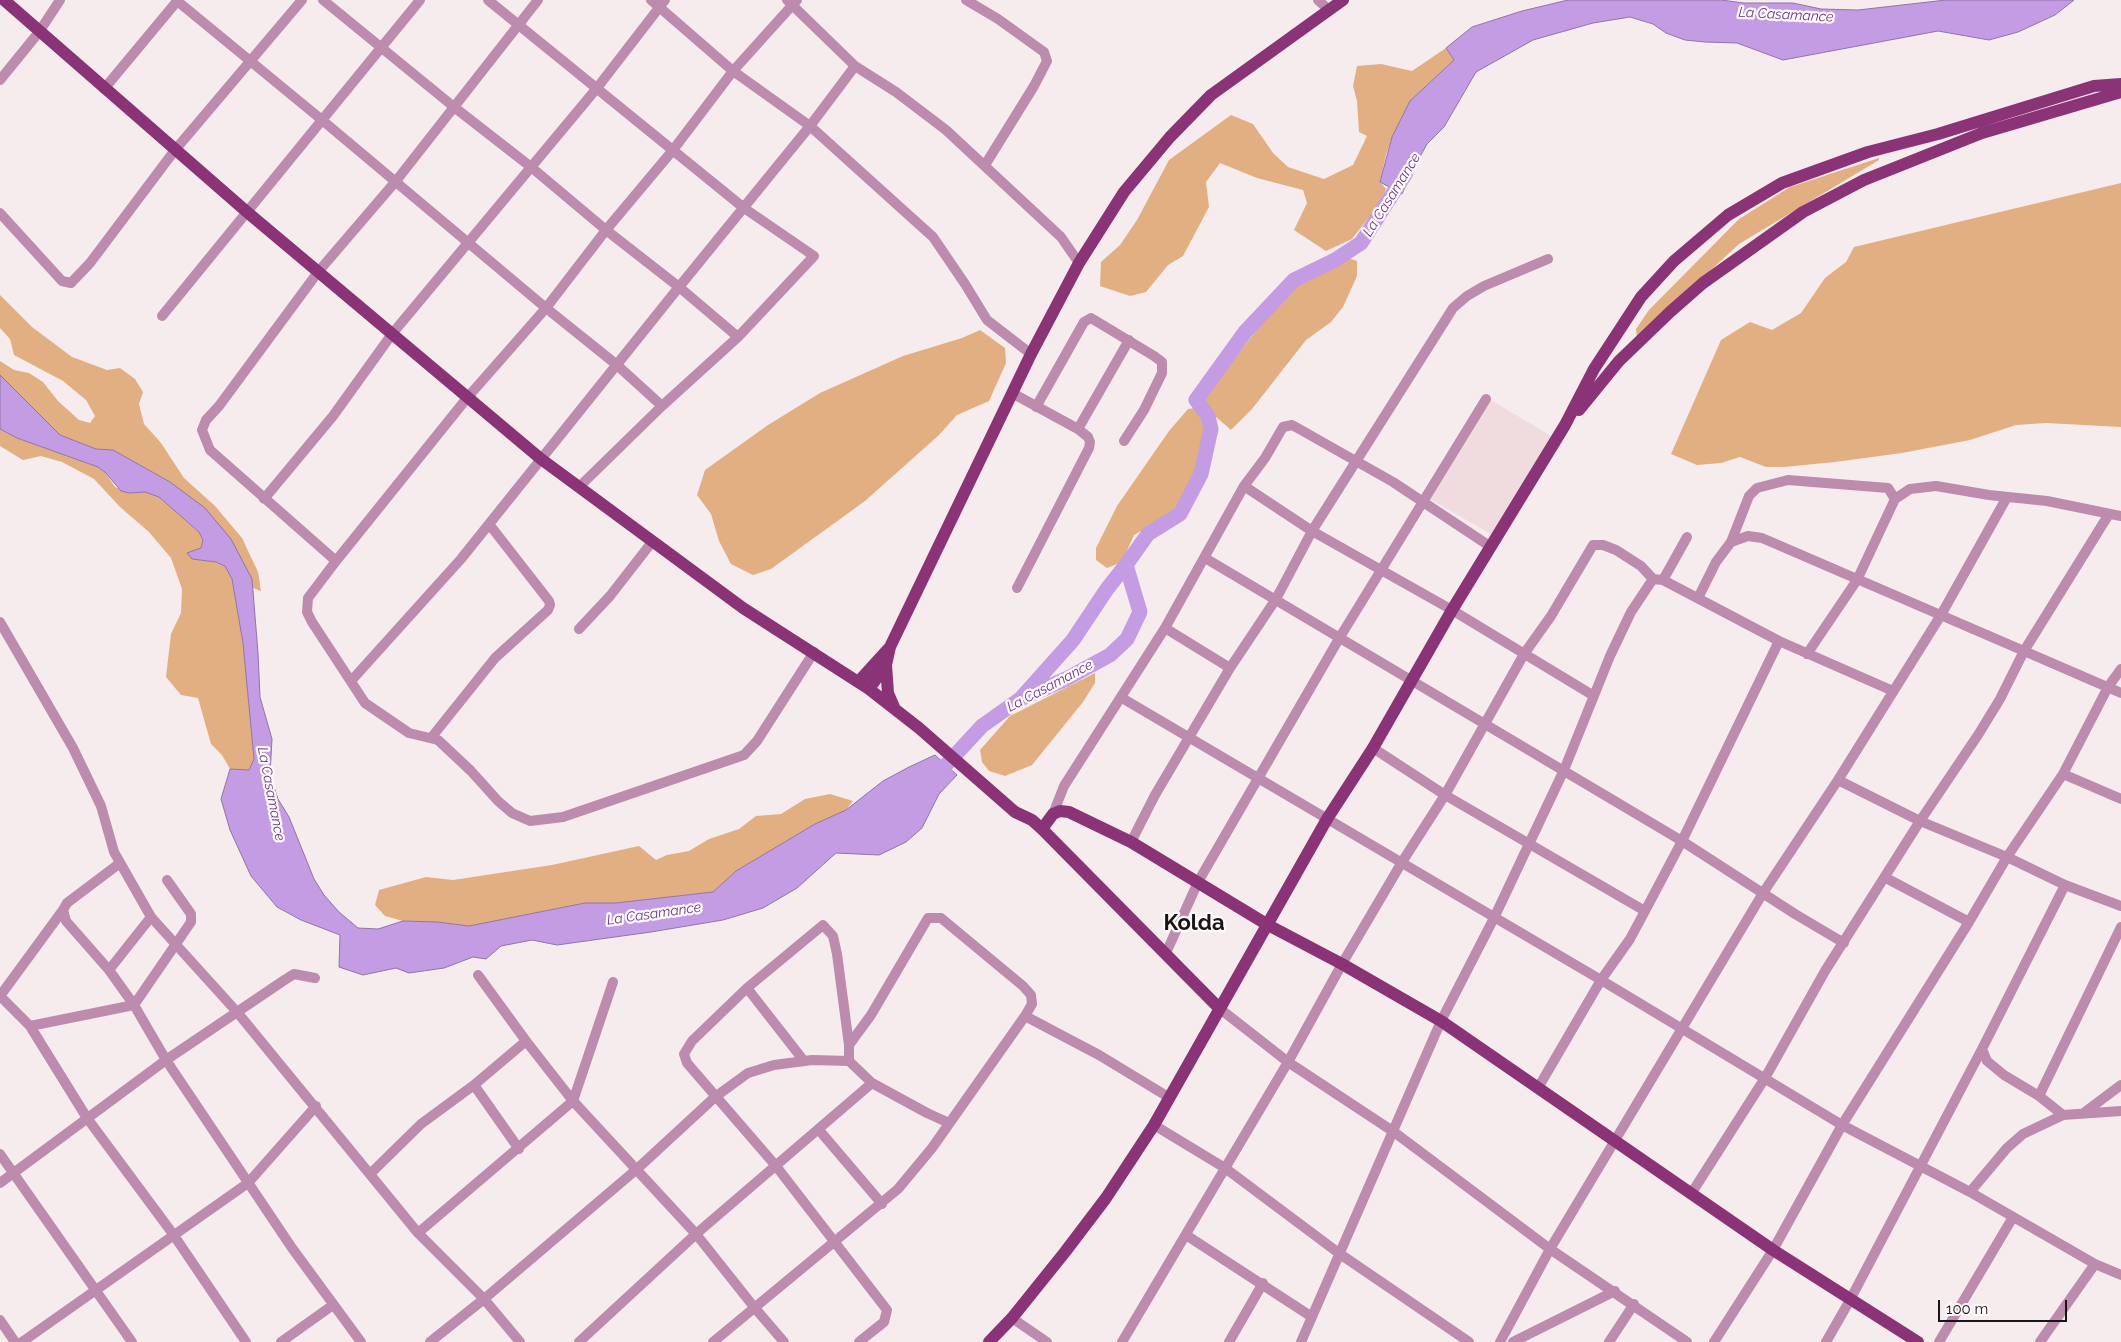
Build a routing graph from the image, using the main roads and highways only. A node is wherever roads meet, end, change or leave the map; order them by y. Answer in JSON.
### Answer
{"nodes":[{"id":1,"x":4,"y":0,"type":"edge"},
{"id":2,"x":1343,"y":0,"type":"edge"},
{"id":3,"x":2121,"y":84,"type":"edge"},
{"id":4,"x":2121,"y":92,"type":"edge"},
{"id":5,"x":1566,"y":425,"type":"junction"},
{"id":6,"x":890,"y":647,"type":"junction"},
{"id":7,"x":886,"y":665,"type":"junction"},
{"id":8,"x":864,"y":685,"type":"junction"},
{"id":9,"x":894,"y":707,"type":"junction"},
{"id":10,"x":1042,"y":829,"type":"junction"},
{"id":11,"x":1268,"y":925,"type":"junction"},
{"id":12,"x":1220,"y":1008,"type":"junction"},
{"id":13,"x":990,"y":1342,"type":"edge"},
{"id":14,"x":1918,"y":1342,"type":"edge"}],
"edges":[{"from":1,"to":8,"type":"main road"},
{"from":2,"to":6,"type":"main road"},
{"from":3,"to":5,"type":"main road"},
{"from":4,"to":5,"type":"main road"},
{"from":5,"to":11,"type":"main road"},
{"from":6,"to":7,"type":"main road"},
{"from":6,"to":8,"type":"main road"},
{"from":7,"to":8,"type":"main road"},
{"from":7,"to":9,"type":"main road"},
{"from":8,"to":9,"type":"main road"},
{"from":9,"to":10,"type":"main road"},
{"from":10,"to":11,"type":"main road"},
{"from":10,"to":12,"type":"main road"},
{"from":11,"to":12,"type":"main road"},
{"from":11,"to":14,"type":"main road"},
{"from":12,"to":13,"type":"main road"}]}
